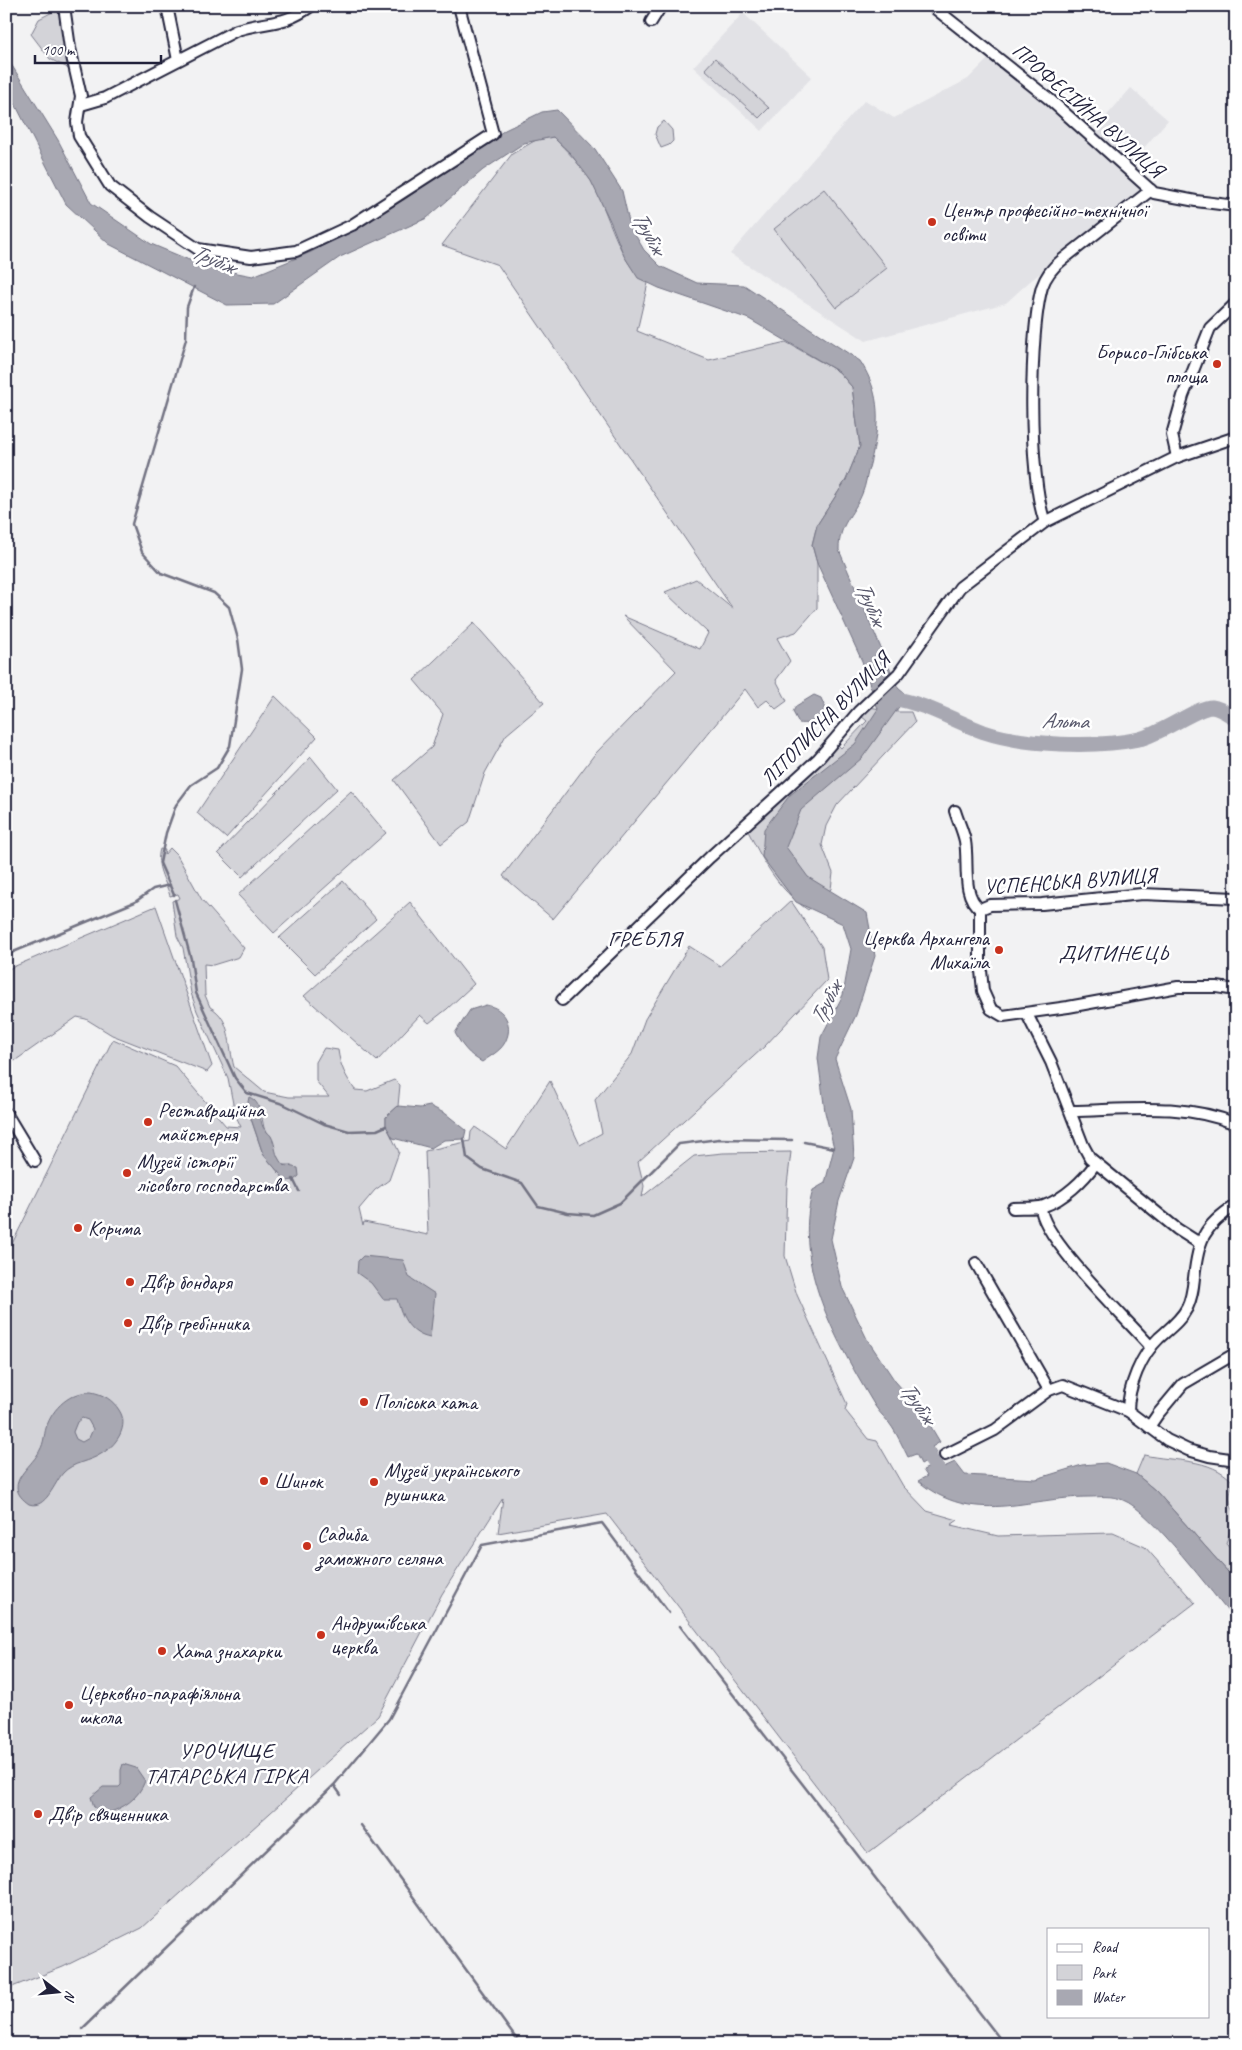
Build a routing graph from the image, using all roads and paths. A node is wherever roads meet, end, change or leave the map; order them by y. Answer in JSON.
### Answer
{"nodes":[{"id":1,"x":64,"y":6,"type":"edge"},
{"id":2,"x":167,"y":6,"type":"edge"},
{"id":3,"x":311,"y":6,"type":"edge"},
{"id":4,"x":459,"y":6,"type":"edge"},
{"id":5,"x":661,"y":6,"type":"edge"},
{"id":6,"x":932,"y":6,"type":"edge"},
{"id":7,"x":944,"y":10,"type":"edge"},
{"id":8,"x":651,"y":22,"type":"dead end"},
{"id":9,"x":178,"y":60,"type":"junction"},
{"id":10,"x":81,"y":105,"type":"junction"},
{"id":11,"x":1151,"y":190,"type":"junction"},
{"id":12,"x":1236,"y":206,"type":"edge"},
{"id":13,"x":1236,"y":303,"type":"edge"},
{"id":14,"x":1236,"y":437,"type":"edge"},
{"id":15,"x":1177,"y":457,"type":"junction"},
{"id":16,"x":1045,"y":522,"type":"junction"},
{"id":17,"x":955,"y":811,"type":"dead end"},
{"id":18,"x":1236,"y":898,"type":"edge"},
{"id":19,"x":980,"y":909,"type":"junction"},
{"id":20,"x":1236,"y":990,"type":"edge"},
{"id":21,"x":562,"y":1000,"type":"dead end"},
{"id":22,"x":1027,"y":1014,"type":"junction"},
{"id":23,"x":1072,"y":1111,"type":"junction"},
{"id":24,"x":6,"y":1113,"type":"edge"},
{"id":25,"x":1236,"y":1124,"type":"edge"},
{"id":26,"x":35,"y":1161,"type":"dead end"},
{"id":27,"x":1095,"y":1164,"type":"junction"},
{"id":28,"x":1236,"y":1205,"type":"edge"},
{"id":29,"x":1041,"y":1207,"type":"junction"},
{"id":30,"x":1013,"y":1208,"type":"dead end"},
{"id":31,"x":1199,"y":1243,"type":"junction"},
{"id":32,"x":976,"y":1263,"type":"dead end"},
{"id":33,"x":1151,"y":1347,"type":"junction"},
{"id":34,"x":1236,"y":1353,"type":"edge"},
{"id":35,"x":1049,"y":1390,"type":"junction"},
{"id":36,"x":1128,"y":1411,"type":"junction"},
{"id":37,"x":1150,"y":1427,"type":"junction"},
{"id":38,"x":945,"y":1456,"type":"dead end"},
{"id":39,"x":1236,"y":1460,"type":"edge"}],
"edges":[{"from":1,"to":10,"type":"street"},
{"from":2,"to":9,"type":"street"},
{"from":3,"to":9,"type":"street"},
{"from":4,"to":10,"type":"street"},
{"from":5,"to":8,"type":"street"},
{"from":6,"to":7,"type":"street","name":"ПРОФЕСІЙНА ВУЛИЦЯ"},
{"from":7,"to":11,"type":"street","name":"ПРОФЕСІЙНА ВУЛИЦЯ"},
{"from":9,"to":10,"type":"street"},
{"from":11,"to":12,"type":"street","name":"ПРОФЕСІЙНА ВУЛИЦЯ"},
{"from":11,"to":16,"type":"street"},
{"from":13,"to":15,"type":"street"},
{"from":14,"to":15,"type":"street","name":"ЛІТОПИСНА ВУЛИЦЯ"},
{"from":15,"to":16,"type":"street","name":"ЛІТОПИСНА ВУЛИЦЯ"},
{"from":16,"to":21,"type":"street","name":"ЛІТОПИСНА ВУЛИЦЯ"},
{"from":17,"to":19,"type":"street","name":"УСПЕНСЬКА ВУЛИЦЯ"},
{"from":18,"to":19,"type":"street","name":"УСПЕНСЬКА ВУЛИЦЯ"},
{"from":19,"to":22,"type":"street"},
{"from":20,"to":22,"type":"street"},
{"from":22,"to":23,"type":"street"},
{"from":23,"to":25,"type":"street"},
{"from":23,"to":27,"type":"street"},
{"from":24,"to":26,"type":"street"},
{"from":27,"to":29,"type":"street"},
{"from":27,"to":31,"type":"street"},
{"from":28,"to":31,"type":"street"},
{"from":29,"to":30,"type":"street"},
{"from":29,"to":33,"type":"street"},
{"from":31,"to":33,"type":"street"},
{"from":32,"to":35,"type":"street"},
{"from":33,"to":36,"type":"street"},
{"from":34,"to":37,"type":"street"},
{"from":35,"to":36,"type":"street"},
{"from":35,"to":38,"type":"street"},
{"from":36,"to":37,"type":"street"},
{"from":37,"to":39,"type":"street"}]}
